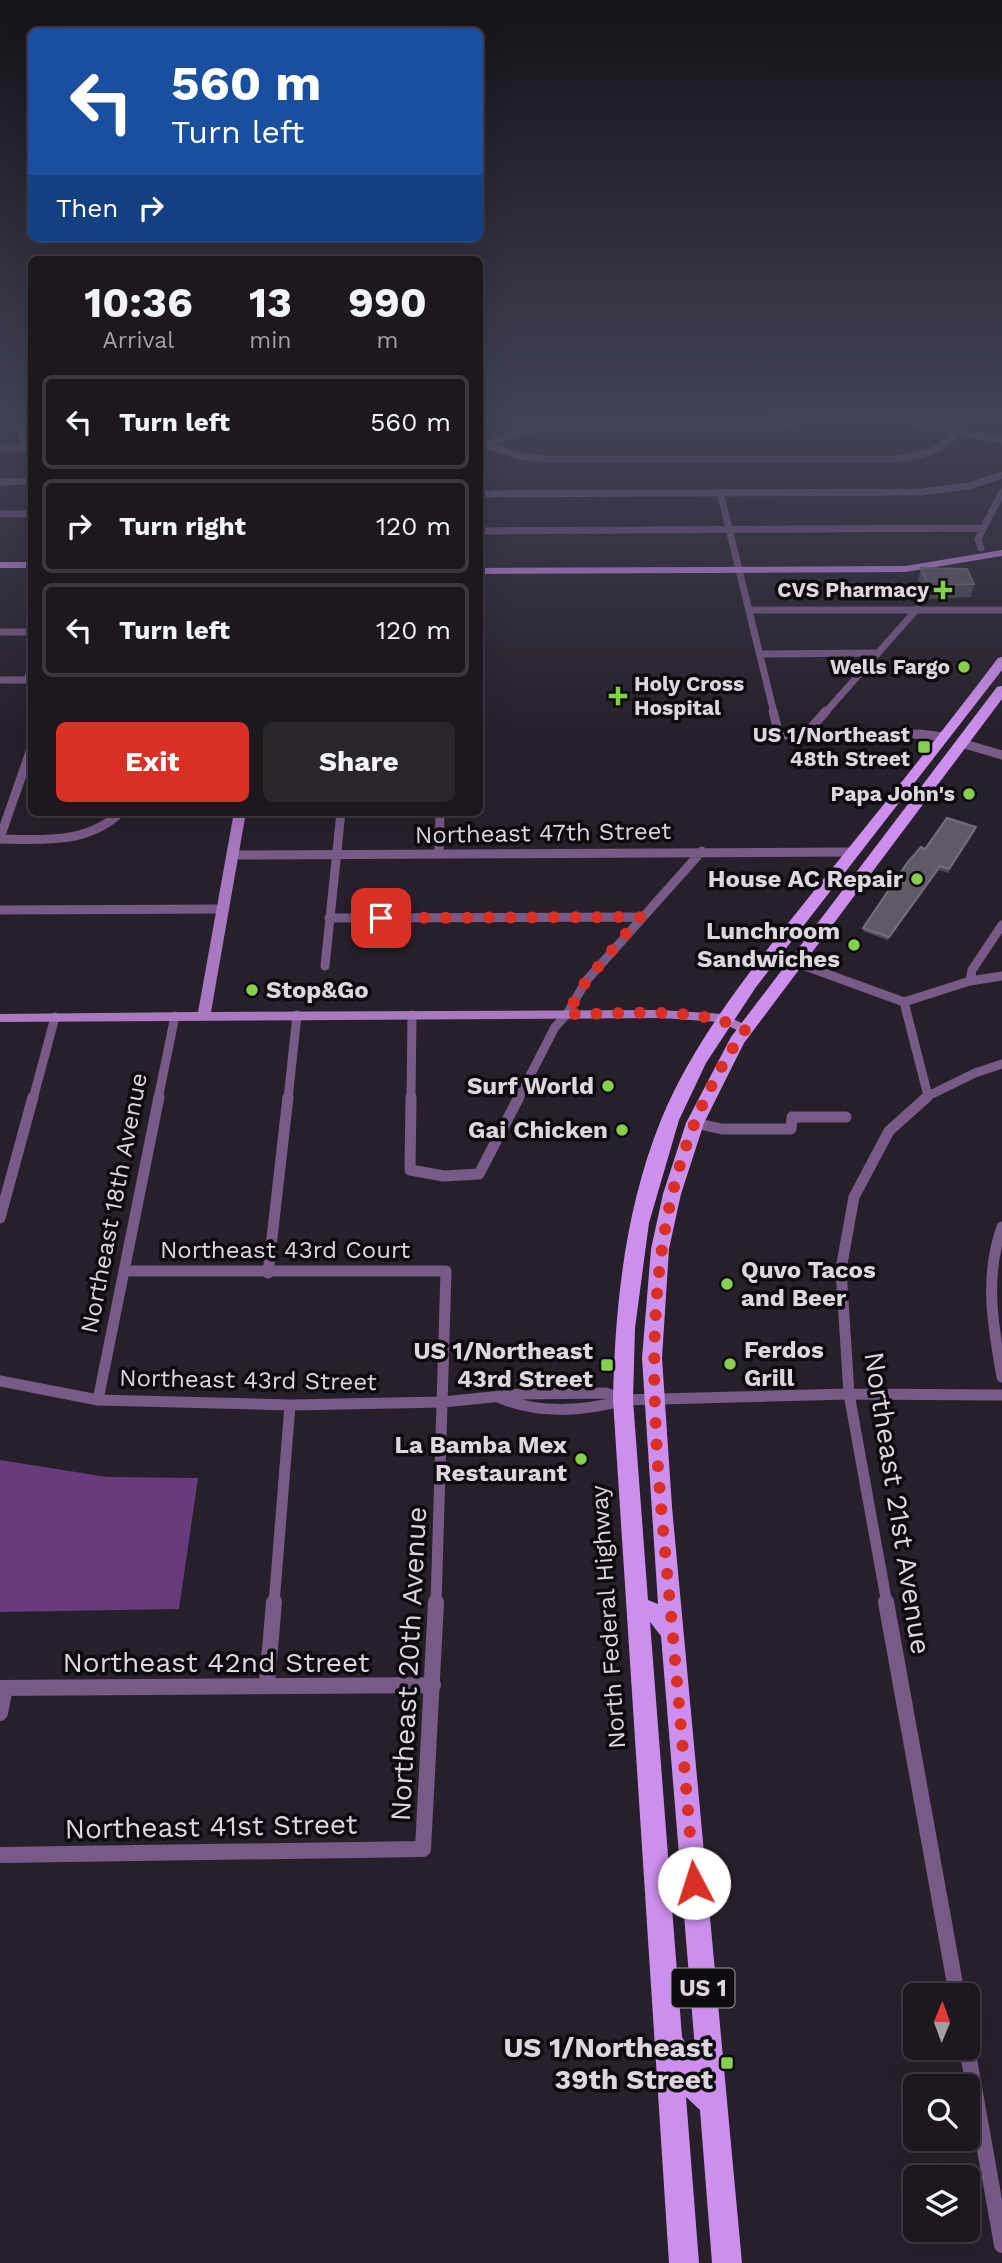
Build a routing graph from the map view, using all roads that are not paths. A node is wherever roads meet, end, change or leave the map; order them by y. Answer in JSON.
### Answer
{"nodes":[{"id":1,"x":729,"y":522,"type":"edge"},
{"id":2,"x":986,"y":522,"type":"edge"},
{"id":3,"x":982,"y":528,"type":"junction"},
{"id":4,"x":731,"y":529,"type":"junction"},
{"id":5,"x":483,"y":531,"type":"edge"},
{"id":6,"x":1002,"y":545,"type":"edge"},
{"id":7,"x":981,"y":548,"type":"junction"},
{"id":8,"x":1002,"y":553,"type":"edge"},
{"id":9,"x":483,"y":564,"type":"edge"},
{"id":10,"x":564,"y":564,"type":"junction"},
{"id":11,"x":0,"y":565,"type":"edge"},
{"id":12,"x":28,"y":565,"type":"edge"},
{"id":13,"x":738,"y":566,"type":"junction"},
{"id":14,"x":483,"y":571,"type":"edge"},
{"id":15,"x":537,"y":571,"type":"junction"},
{"id":16,"x":0,"y":572,"type":"edge"},
{"id":17,"x":28,"y":572,"type":"edge"},
{"id":18,"x":917,"y":609,"type":"junction"},
{"id":19,"x":749,"y":610,"type":"junction"},
{"id":20,"x":1002,"y":610,"type":"edge"},
{"id":21,"x":0,"y":632,"type":"edge"},
{"id":22,"x":28,"y":632,"type":"edge"},
{"id":23,"x":876,"y":653,"type":"junction"},
{"id":24,"x":760,"y":654,"type":"junction"},
{"id":25,"x":1002,"y":661,"type":"edge"},
{"id":26,"x":993,"y":674,"type":"junction"},
{"id":27,"x":0,"y":680,"type":"edge"},
{"id":28,"x":28,"y":680,"type":"edge"},
{"id":29,"x":1002,"y":689,"type":"edge"},
{"id":30,"x":957,"y":719,"type":"junction"},
{"id":31,"x":805,"y":735,"type":"junction"},
{"id":32,"x":943,"y":737,"type":"junction"},
{"id":33,"x":961,"y":743,"type":"junction"},
{"id":34,"x":1002,"y":755,"type":"edge"},
{"id":35,"x":28,"y":758,"type":"edge"},
{"id":36,"x":947,"y":761,"type":"junction"},
{"id":37,"x":116,"y":816,"type":"edge"},
{"id":38,"x":239,"y":816,"type":"edge"},
{"id":39,"x":341,"y":816,"type":"edge"},
{"id":40,"x":440,"y":816,"type":"edge"},
{"id":41,"x":0,"y":838,"type":"edge"},
{"id":42,"x":702,"y":851,"type":"junction"},
{"id":43,"x":853,"y":852,"type":"junction"},
{"id":44,"x":439,"y":853,"type":"junction"},
{"id":45,"x":233,"y":855,"type":"junction"},
{"id":46,"x":337,"y":855,"type":"junction"},
{"id":47,"x":223,"y":909,"type":"junction"},
{"id":48,"x":0,"y":910,"type":"edge"},
{"id":49,"x":640,"y":917,"type":"junction"},
{"id":50,"x":329,"y":918,"type":"junction"},
{"id":51,"x":1002,"y":925,"type":"edge"},
{"id":52,"x":785,"y":939,"type":"junction"},
{"id":53,"x":794,"y":962,"type":"junction"},
{"id":54,"x":325,"y":966,"type":"dead end"},
{"id":55,"x":1002,"y":976,"type":"edge"},
{"id":56,"x":970,"y":981,"type":"junction"},
{"id":57,"x":904,"y":1002,"type":"junction"},
{"id":58,"x":567,"y":1014,"type":"junction"},
{"id":59,"x":204,"y":1015,"type":"junction"},
{"id":60,"x":297,"y":1015,"type":"junction"},
{"id":61,"x":412,"y":1015,"type":"junction"},
{"id":62,"x":175,"y":1016,"type":"junction"},
{"id":63,"x":55,"y":1017,"type":"junction"},
{"id":64,"x":0,"y":1018,"type":"edge"},
{"id":65,"x":723,"y":1018,"type":"junction"},
{"id":66,"x":745,"y":1030,"type":"junction"},
{"id":67,"x":1002,"y":1064,"type":"edge"},
{"id":68,"x":928,"y":1096,"type":"junction"},
{"id":69,"x":846,"y":1117,"type":"dead end"},
{"id":70,"x":695,"y":1123,"type":"junction"},
{"id":71,"x":646,"y":1190,"type":"junction"},
{"id":72,"x":672,"y":1194,"type":"junction"},
{"id":73,"x":0,"y":1219,"type":"edge"},
{"id":74,"x":1002,"y":1227,"type":"edge"},
{"id":75,"x":124,"y":1271,"type":"junction"},
{"id":76,"x":446,"y":1271,"type":"joint"},
{"id":77,"x":268,"y":1273,"type":"junction"},
{"id":78,"x":1002,"y":1377,"type":"edge"},
{"id":79,"x":0,"y":1381,"type":"edge"},
{"id":80,"x":849,"y":1394,"type":"junction"},
{"id":81,"x":1002,"y":1395,"type":"edge"},
{"id":82,"x":98,"y":1400,"type":"junction"},
{"id":83,"x":623,"y":1400,"type":"junction"},
{"id":84,"x":654,"y":1400,"type":"junction"},
{"id":85,"x":443,"y":1402,"type":"junction"},
{"id":86,"x":290,"y":1405,"type":"junction"},
{"id":87,"x":638,"y":1606,"type":"junction"},
{"id":88,"x":672,"y":1633,"type":"junction"},
{"id":89,"x":267,"y":1684,"type":"junction"},
{"id":90,"x":433,"y":1685,"type":"junction"},
{"id":91,"x":3,"y":1688,"type":"edge"},
{"id":92,"x":0,"y":1713,"type":"edge"},
{"id":93,"x":423,"y":1849,"type":"joint"},
{"id":94,"x":0,"y":1855,"type":"edge"},
{"id":95,"x":955,"y":1983,"type":"edge"},
{"id":96,"x":668,"y":2038,"type":"junction"},
{"id":97,"x":969,"y":2060,"type":"edge"},
{"id":98,"x":713,"y":2104,"type":"junction"},
{"id":99,"x":1002,"y":2245,"type":"edge"},
{"id":100,"x":684,"y":2263,"type":"edge"},
{"id":101,"x":727,"y":2263,"type":"edge"}],
"edges":[{"from":1,"to":4,"type":"street"},
{"from":2,"to":3,"type":"street"},
{"from":3,"to":4,"type":"street"},
{"from":3,"to":7,"type":"street"},
{"from":4,"to":5,"type":"street"},
{"from":4,"to":13,"type":"street"},
{"from":6,"to":7,"type":"main road"},
{"from":7,"to":13,"type":"main road"},
{"from":8,"to":13,"type":"main road"},
{"from":9,"to":10,"type":"main road"},
{"from":10,"to":13,"type":"main road"},
{"from":10,"to":15,"type":"main road"},
{"from":11,"to":12,"type":"main road"},
{"from":13,"to":15,"type":"main road"},
{"from":13,"to":19,"type":"street"},
{"from":14,"to":15,"type":"main road"},
{"from":16,"to":17,"type":"main road"},
{"from":18,"to":19,"type":"street"},
{"from":18,"to":20,"type":"street"},
{"from":18,"to":23,"type":"street"},
{"from":19,"to":24,"type":"street"},
{"from":21,"to":22,"type":"street"},
{"from":23,"to":24,"type":"street"},
{"from":23,"to":31,"type":"street"},
{"from":24,"to":31,"type":"street"},
{"from":25,"to":26,"type":"main road","name":"North Federal Highway","number":"US 1"},
{"from":26,"to":29,"type":"main road"},
{"from":26,"to":30,"type":"main road","name":"North Federal Highway","number":"US 1"},
{"from":27,"to":28,"type":"street"},
{"from":29,"to":33,"type":"main road","number":"US 1"},
{"from":30,"to":32,"type":"main road","name":"North Federal Highway","number":"US 1"},
{"from":30,"to":33,"type":"main road"},
{"from":31,"to":32,"type":"street"},
{"from":32,"to":36,"type":"main road"},
{"from":32,"to":43,"type":"main road","name":"North Federal Highway","number":"US 1"},
{"from":33,"to":34,"type":"street"},
{"from":33,"to":36,"type":"main road","number":"US 1"},
{"from":35,"to":41,"type":"street"},
{"from":36,"to":53,"type":"main road","number":"US 1"},
{"from":37,"to":41,"type":"street"},
{"from":38,"to":45,"type":"street"},
{"from":39,"to":46,"type":"street"},
{"from":40,"to":44,"type":"street"},
{"from":42,"to":43,"type":"street","name":"Northeast 47th Street"},
{"from":42,"to":44,"type":"street","name":"Northeast 47th Street"},
{"from":42,"to":49,"type":"street"},
{"from":43,"to":52,"type":"main road","name":"North Federal Highway","number":"US 1"},
{"from":44,"to":46,"type":"street","name":"Northeast 47th Street"},
{"from":45,"to":46,"type":"street","name":"Northeast 47th Street"},
{"from":45,"to":47,"type":"street"},
{"from":46,"to":50,"type":"street"},
{"from":47,"to":48,"type":"street"},
{"from":47,"to":59,"type":"street"},
{"from":49,"to":50,"type":"street"},
{"from":49,"to":58,"type":"street"},
{"from":50,"to":54,"type":"street"},
{"from":51,"to":56,"type":"street"},
{"from":52,"to":53,"type":"main road"},
{"from":52,"to":65,"type":"main road","name":"North Federal Highway","number":"US 1"},
{"from":53,"to":57,"type":"street"},
{"from":53,"to":66,"type":"main road","number":"US 1"},
{"from":55,"to":56,"type":"street"},
{"from":56,"to":57,"type":"street"},
{"from":57,"to":68,"type":"street"},
{"from":58,"to":61,"type":"street"},
{"from":58,"to":61,"type":"street"},
{"from":58,"to":65,"type":"street"},
{"from":59,"to":60,"type":"street"},
{"from":59,"to":62,"type":"street"},
{"from":60,"to":61,"type":"street"},
{"from":60,"to":77,"type":"street"},
{"from":62,"to":63,"type":"street"},
{"from":62,"to":75,"type":"street","name":"Northeast 18th Avenue"},
{"from":63,"to":64,"type":"street"},
{"from":63,"to":73,"type":"street"},
{"from":65,"to":66,"type":"street"},
{"from":65,"to":71,"type":"main road","name":"North Federal Highway","number":"US 1"},
{"from":66,"to":70,"type":"main road","number":"US 1"},
{"from":67,"to":68,"type":"street","name":"Northeast 21st Avenue"},
{"from":68,"to":80,"type":"street","name":"Northeast 21st Avenue"},
{"from":69,"to":70,"type":"street"},
{"from":70,"to":72,"type":"main road","number":"US 1"},
{"from":71,"to":72,"type":"street"},
{"from":71,"to":83,"type":"main road","name":"North Federal Highway","number":"US 1"},
{"from":72,"to":84,"type":"main road","number":"US 1"},
{"from":74,"to":78,"type":"street"},
{"from":75,"to":77,"type":"street","name":"Northeast 43rd Court"},
{"from":75,"to":82,"type":"street","name":"Northeast 18th Avenue"},
{"from":76,"to":77,"type":"street","name":"Northeast 43rd Court"},
{"from":76,"to":85,"type":"street","name":"Northeast 20th Avenue"},
{"from":79,"to":82,"type":"street","name":"Northeast 43rd Street"},
{"from":80,"to":81,"type":"street","name":"Northeast 43rd Street"},
{"from":80,"to":84,"type":"street","name":"Northeast 43rd Street"},
{"from":80,"to":95,"type":"street","name":"Northeast 21st Avenue"},
{"from":82,"to":86,"type":"street","name":"Northeast 43rd Street"},
{"from":83,"to":84,"type":"street","name":"Northeast 43rd Street"},
{"from":83,"to":85,"type":"street","name":"Northeast 43rd Street"},
{"from":83,"to":87,"type":"main road","name":"North Federal Highway","number":"US 1"},
{"from":84,"to":88,"type":"main road","number":"US 1"},
{"from":85,"to":86,"type":"street","name":"Northeast 43rd Street"},
{"from":85,"to":90,"type":"street","name":"Northeast 20th Avenue"},
{"from":86,"to":89,"type":"street"},
{"from":87,"to":88,"type":"main road"},
{"from":87,"to":96,"type":"main road","name":"North Federal Highway","number":"US 1"},
{"from":88,"to":98,"type":"main road","number":"US 1"},
{"from":89,"to":90,"type":"street","name":"Northeast 42nd Street"},
{"from":89,"to":91,"type":"street","name":"Northeast 42nd Street"},
{"from":90,"to":93,"type":"street","name":"Northeast 20th Avenue"},
{"from":91,"to":92,"type":"street"},
{"from":93,"to":94,"type":"street","name":"Northeast 41st Street"},
{"from":96,"to":98,"type":"main road"},
{"from":96,"to":100,"type":"main road","name":"North Federal Highway","number":"US 1"},
{"from":97,"to":99,"type":"street"},
{"from":98,"to":101,"type":"main road","number":"US 1"}]}
